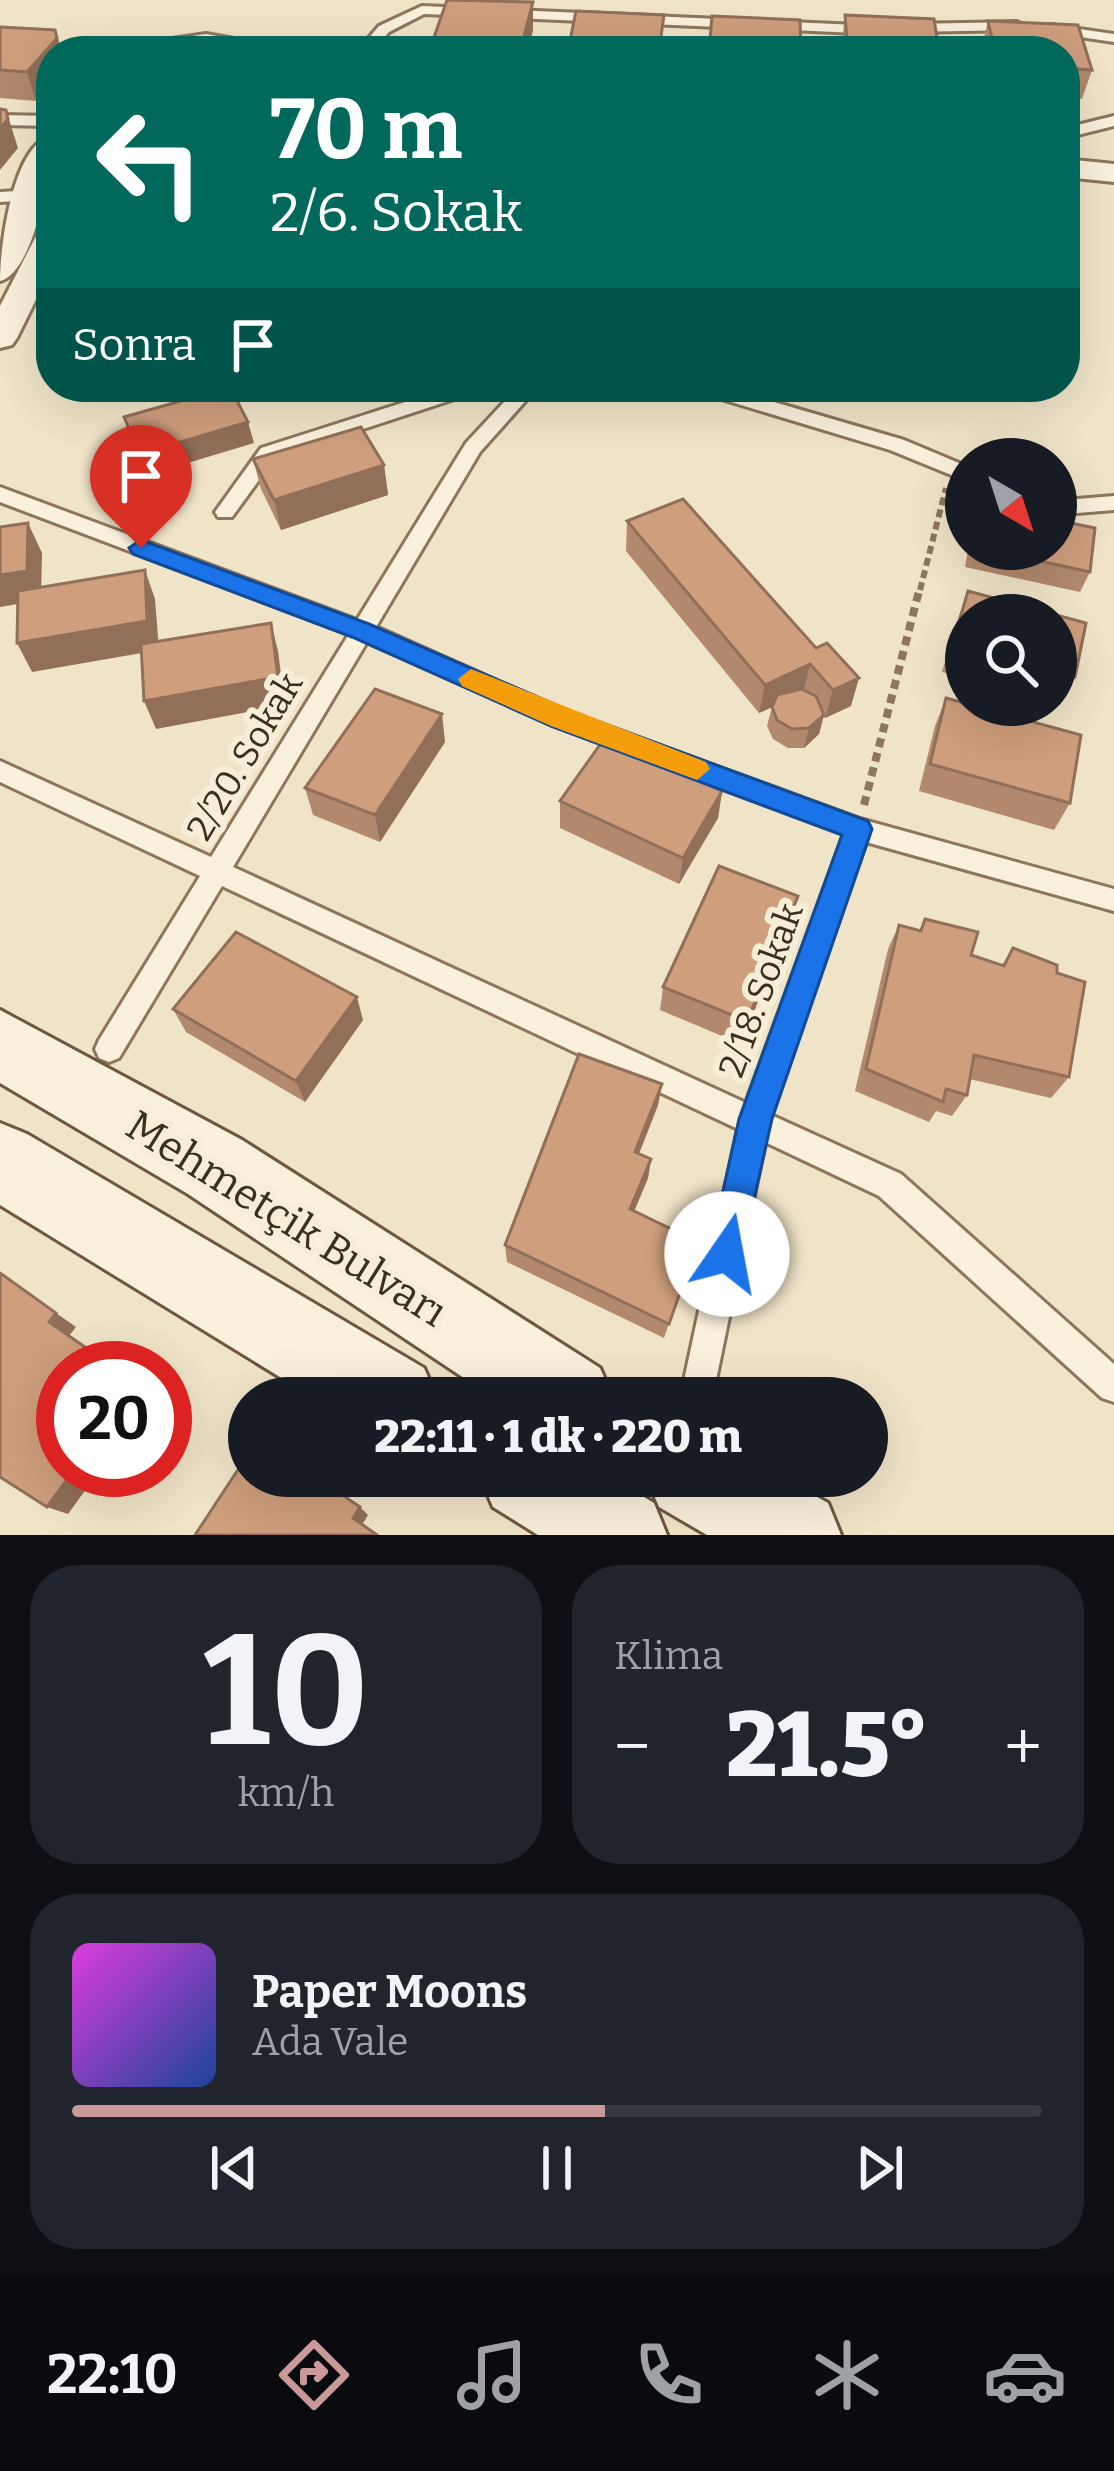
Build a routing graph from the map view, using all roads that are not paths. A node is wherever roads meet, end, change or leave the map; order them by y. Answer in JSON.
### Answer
{"nodes":[{"id":1,"x":378,"y":36,"type":"edge"},
{"id":2,"x":1114,"y":38,"type":"edge"},
{"id":3,"x":0,"y":120,"type":"edge"},
{"id":4,"x":36,"y":121,"type":"edge"},
{"id":5,"x":1114,"y":121,"type":"edge"},
{"id":6,"x":1080,"y":129,"type":"edge"},
{"id":7,"x":1080,"y":170,"type":"edge"},
{"id":8,"x":1114,"y":173,"type":"edge"},
{"id":9,"x":25,"y":196,"type":"edge"},
{"id":10,"x":36,"y":267,"type":"edge"},
{"id":11,"x":0,"y":271,"type":"edge"},
{"id":12,"x":0,"y":338,"type":"edge"},
{"id":13,"x":426,"y":402,"type":"edge"},
{"id":14,"x":515,"y":402,"type":"edge"},
{"id":15,"x":752,"y":402,"type":"edge"},
{"id":16,"x":945,"y":465,"type":"edge"},
{"id":17,"x":0,"y":494,"type":"edge"},
{"id":18,"x":1114,"y":503,"type":"edge"},
{"id":19,"x":1077,"y":506,"type":"edge"},
{"id":20,"x":225,"y":512,"type":"dead end"},
{"id":21,"x":361,"y":630,"type":"junction"},
{"id":22,"x":0,"y":771,"type":"edge"},
{"id":23,"x":858,"y":829,"type":"junction"},
{"id":24,"x":217,"y":874,"type":"junction"},
{"id":25,"x":1114,"y":900,"type":"edge"},
{"id":26,"x":0,"y":1044,"type":"edge"},
{"id":27,"x":110,"y":1049,"type":"dead end"},
{"id":28,"x":755,"y":1119,"type":"junction"},
{"id":29,"x":0,"y":1161,"type":"edge"},
{"id":30,"x":359,"y":1377,"type":"edge"},
{"id":31,"x":538,"y":1377,"type":"edge"},
{"id":32,"x":701,"y":1377,"type":"edge"},
{"id":33,"x":1114,"y":1386,"type":"edge"},
{"id":34,"x":559,"y":1497,"type":"edge"},
{"id":35,"x":695,"y":1499,"type":"edge"},
{"id":36,"x":622,"y":1535,"type":"edge"},
{"id":37,"x":796,"y":1535,"type":"edge"}],
"edges":[{"from":1,"to":2,"type":"lane"},
{"from":3,"to":4,"type":"lane"},
{"from":5,"to":6,"type":"lane"},
{"from":7,"to":8,"type":"street"},
{"from":9,"to":11,"type":"street"},
{"from":10,"to":12,"type":"street"},
{"from":13,"to":20,"type":"lane"},
{"from":14,"to":21,"type":"lane","name":"2/20. Sokak"},
{"from":15,"to":16,"type":"lane"},
{"from":17,"to":21,"type":"lane"},
{"from":18,"to":19,"type":"lane"},
{"from":21,"to":23,"type":"lane"},
{"from":21,"to":24,"type":"lane","name":"2/20. Sokak"},
{"from":22,"to":24,"type":"lane"},
{"from":23,"to":25,"type":"lane"},
{"from":23,"to":28,"type":"lane","name":"2/18. Sokak"},
{"from":24,"to":27,"type":"lane","name":"2/20. Sokak"},
{"from":24,"to":28,"type":"lane"},
{"from":26,"to":31,"type":"main road","name":"Mehmetçik Bulvarı"},
{"from":28,"to":32,"type":"lane","name":"2/18. Sokak"},
{"from":28,"to":33,"type":"lane"},
{"from":29,"to":30,"type":"main road"},
{"from":34,"to":36,"type":"main road"},
{"from":35,"to":37,"type":"main road"}]}
